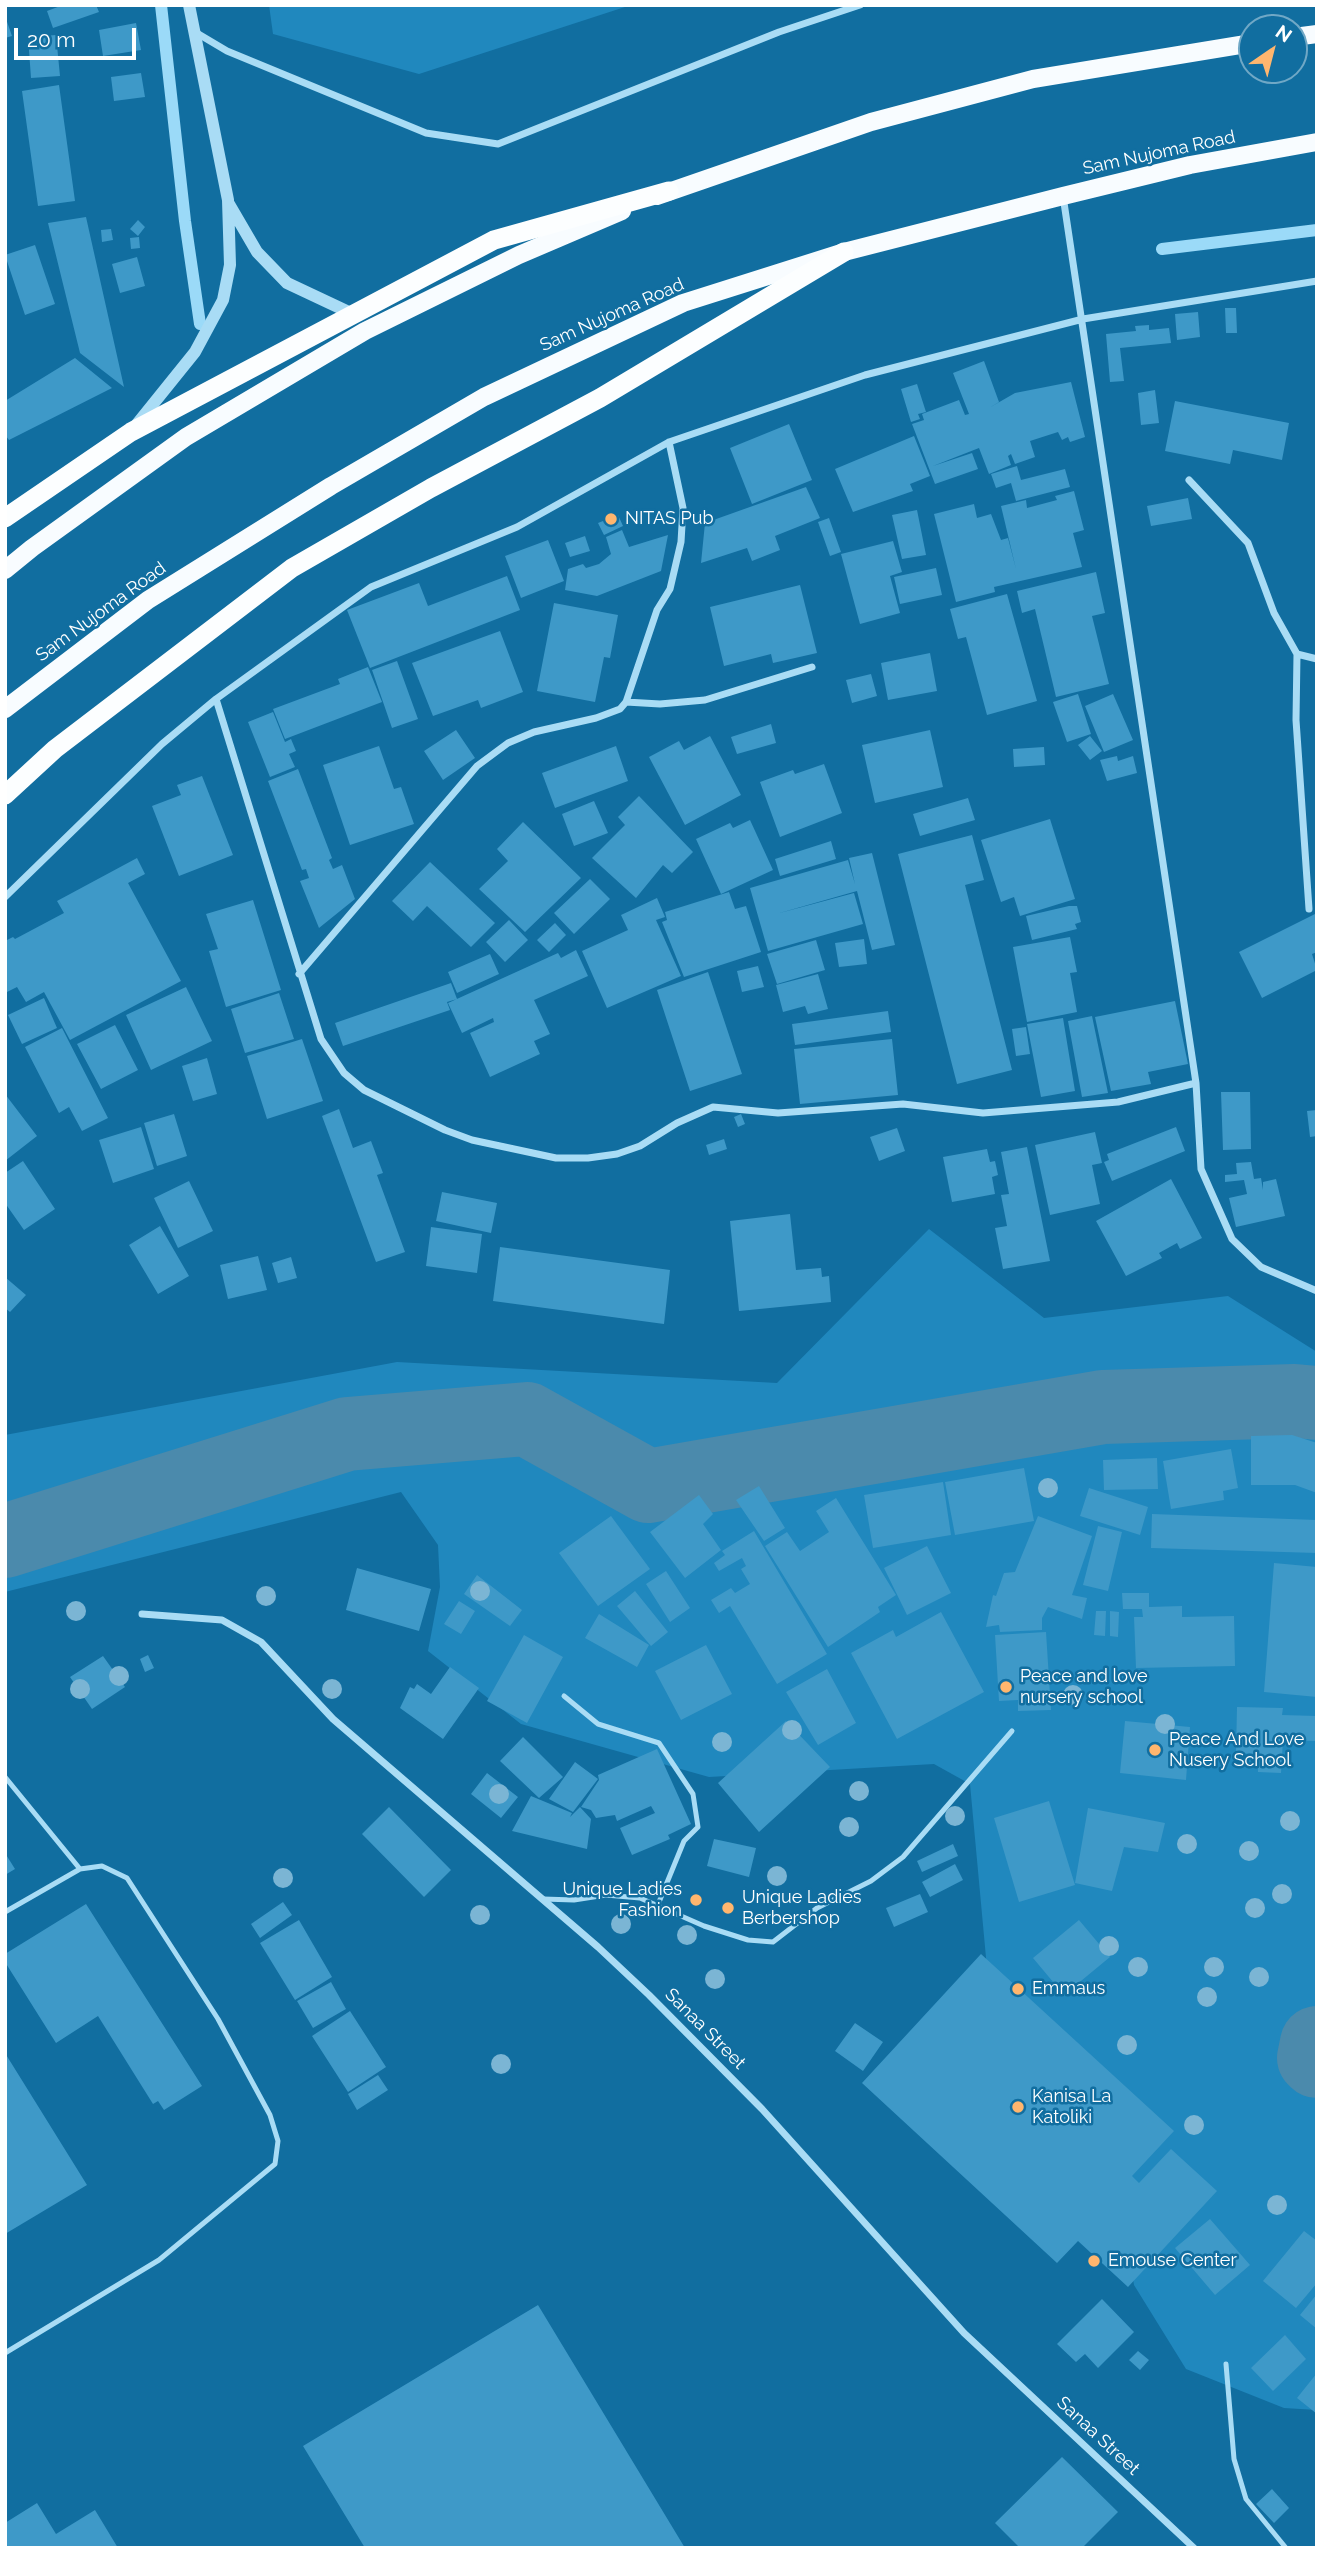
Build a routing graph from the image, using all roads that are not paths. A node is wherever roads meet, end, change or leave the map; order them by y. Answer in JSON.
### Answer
{"nodes":[{"id":1,"x":189,"y":5,"type":"edge"},
{"id":2,"x":860,"y":5,"type":"edge"},
{"id":3,"x":193,"y":30,"type":"junction"},
{"id":4,"x":1238,"y":45,"type":"edge"},
{"id":5,"x":1317,"y":142,"type":"edge"},
{"id":6,"x":669,"y":191,"type":"junction"},
{"id":7,"x":1063,"y":196,"type":"junction"},
{"id":8,"x":228,"y":200,"type":"junction"},
{"id":9,"x":844,"y":252,"type":"junction"},
{"id":10,"x":1317,"y":281,"type":"edge"},
{"id":11,"x":355,"y":315,"type":"junction"},
{"id":12,"x":1083,"y":319,"type":"junction"},
{"id":13,"x":131,"y":432,"type":"junction"},
{"id":14,"x":669,"y":442,"type":"junction"},
{"id":15,"x":1189,"y":480,"type":"dead end"},
{"id":16,"x":5,"y":518,"type":"edge"},
{"id":17,"x":5,"y":570,"type":"edge"},
{"id":18,"x":1297,"y":654,"type":"junction"},
{"id":19,"x":1317,"y":659,"type":"edge"},
{"id":20,"x":812,"y":667,"type":"dead end"},
{"id":21,"x":216,"y":699,"type":"junction"},
{"id":22,"x":626,"y":702,"type":"junction"},
{"id":23,"x":5,"y":709,"type":"edge"},
{"id":24,"x":5,"y":795,"type":"edge"},
{"id":25,"x":5,"y":897,"type":"edge"},
{"id":26,"x":1309,"y":909,"type":"dead end"},
{"id":27,"x":299,"y":974,"type":"junction"},
{"id":28,"x":1196,"y":1083,"type":"junction"},
{"id":29,"x":1317,"y":1291,"type":"edge"},
{"id":30,"x":142,"y":1614,"type":"dead end"},
{"id":31,"x":564,"y":1696,"type":"dead end"},
{"id":32,"x":1012,"y":1731,"type":"dead end"},
{"id":33,"x":5,"y":1777,"type":"edge"},
{"id":34,"x":80,"y":1869,"type":"junction"},
{"id":35,"x":543,"y":1899,"type":"junction"},
{"id":36,"x":657,"y":1907,"type":"junction"},
{"id":37,"x":5,"y":1912,"type":"edge"},
{"id":38,"x":5,"y":2353,"type":"edge"},
{"id":39,"x":1226,"y":2364,"type":"dead end"},
{"id":40,"x":1194,"y":2548,"type":"edge"},
{"id":41,"x":1286,"y":2548,"type":"edge"}],
"edges":[{"from":1,"to":3,"type":"street"},
{"from":2,"to":3,"type":"street"},
{"from":3,"to":8,"type":"street"},
{"from":4,"to":6,"type":"main road"},
{"from":5,"to":7,"type":"main road","name":"Sam Nujoma Road"},
{"from":6,"to":11,"type":"highway"},
{"from":6,"to":17,"type":"main road"},
{"from":7,"to":9,"type":"main road","name":"Sam Nujoma Road"},
{"from":7,"to":12,"type":"street"},
{"from":8,"to":11,"type":"street"},
{"from":8,"to":13,"type":"street"},
{"from":9,"to":23,"type":"main road","name":"Sam Nujoma Road"},
{"from":9,"to":24,"type":"highway"},
{"from":10,"to":12,"type":"street"},
{"from":11,"to":13,"type":"highway"},
{"from":12,"to":14,"type":"street"},
{"from":12,"to":28,"type":"street"},
{"from":13,"to":16,"type":"highway"},
{"from":14,"to":21,"type":"street"},
{"from":14,"to":22,"type":"street"},
{"from":15,"to":18,"type":"street"},
{"from":18,"to":19,"type":"street"},
{"from":18,"to":26,"type":"street"},
{"from":20,"to":22,"type":"street"},
{"from":21,"to":25,"type":"street"},
{"from":21,"to":27,"type":"street"},
{"from":22,"to":27,"type":"street"},
{"from":27,"to":28,"type":"street"},
{"from":28,"to":29,"type":"street"},
{"from":30,"to":35,"type":"street","name":"Sanaa Street"},
{"from":31,"to":36,"type":"lane"},
{"from":32,"to":36,"type":"lane"},
{"from":33,"to":34,"type":"lane"},
{"from":34,"to":37,"type":"lane"},
{"from":34,"to":38,"type":"lane"},
{"from":35,"to":36,"type":"lane"},
{"from":35,"to":40,"type":"street","name":"Sanaa Street"},
{"from":39,"to":41,"type":"lane"}]}
